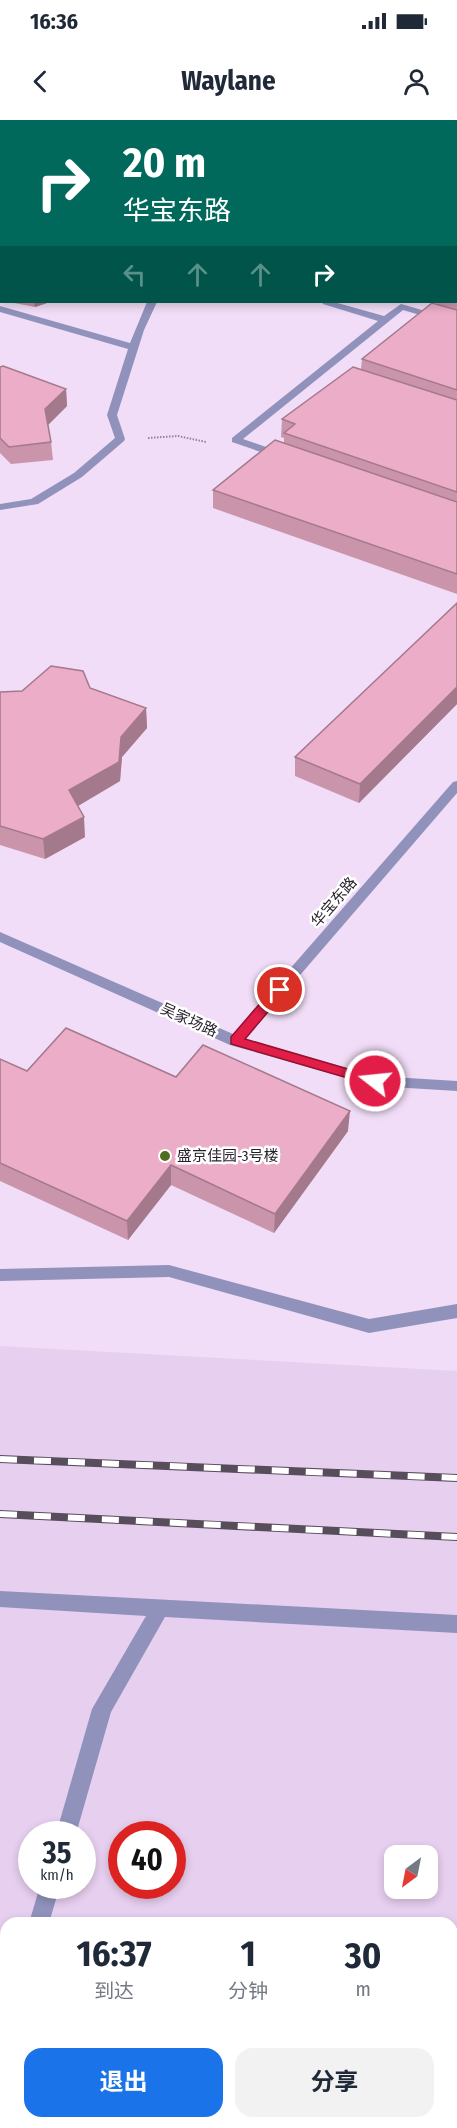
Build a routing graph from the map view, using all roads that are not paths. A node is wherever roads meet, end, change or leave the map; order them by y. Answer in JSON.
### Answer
{"nodes":[{"id":1,"x":152,"y":303,"type":"edge"},
{"id":2,"x":329,"y":303,"type":"edge"},
{"id":3,"x":0,"y":309,"type":"edge"},
{"id":4,"x":386,"y":320,"type":"junction"},
{"id":5,"x":457,"y":323,"type":"edge"},
{"id":6,"x":133,"y":347,"type":"junction"},
{"id":7,"x":324,"y":370,"type":"junction"},
{"id":8,"x":335,"y":374,"type":"dead end"},
{"id":9,"x":291,"y":459,"type":"edge"},
{"id":10,"x":0,"y":507,"type":"edge"},
{"id":11,"x":457,"y":785,"type":"edge"},
{"id":12,"x":0,"y":937,"type":"edge"},
{"id":13,"x":235,"y":1041,"type":"junction"},
{"id":14,"x":457,"y":1086,"type":"edge"},
{"id":15,"x":0,"y":1275,"type":"edge"},
{"id":16,"x":457,"y":1311,"type":"edge"},
{"id":17,"x":0,"y":1599,"type":"edge"},
{"id":18,"x":159,"y":1608,"type":"junction"},
{"id":19,"x":457,"y":1624,"type":"edge"},
{"id":20,"x":70,"y":1821,"type":"edge"},
{"id":21,"x":46,"y":1899,"type":"edge"},
{"id":22,"x":41,"y":1917,"type":"edge"}],
"edges":[{"from":1,"to":6,"type":"street"},
{"from":2,"to":4,"type":"street"},
{"from":3,"to":6,"type":"street"},
{"from":4,"to":5,"type":"street"},
{"from":4,"to":7,"type":"street"},
{"from":6,"to":10,"type":"street"},
{"from":7,"to":8,"type":"street"},
{"from":7,"to":9,"type":"street"},
{"from":11,"to":13,"type":"street","name":"华宝东路"},
{"from":12,"to":13,"type":"street","name":"吴家场路"},
{"from":13,"to":14,"type":"street","name":"吴家场路"},
{"from":15,"to":16,"type":"street"},
{"from":17,"to":18,"type":"street"},
{"from":18,"to":19,"type":"street"},
{"from":18,"to":20,"type":"street"},
{"from":21,"to":22,"type":"street"}]}
